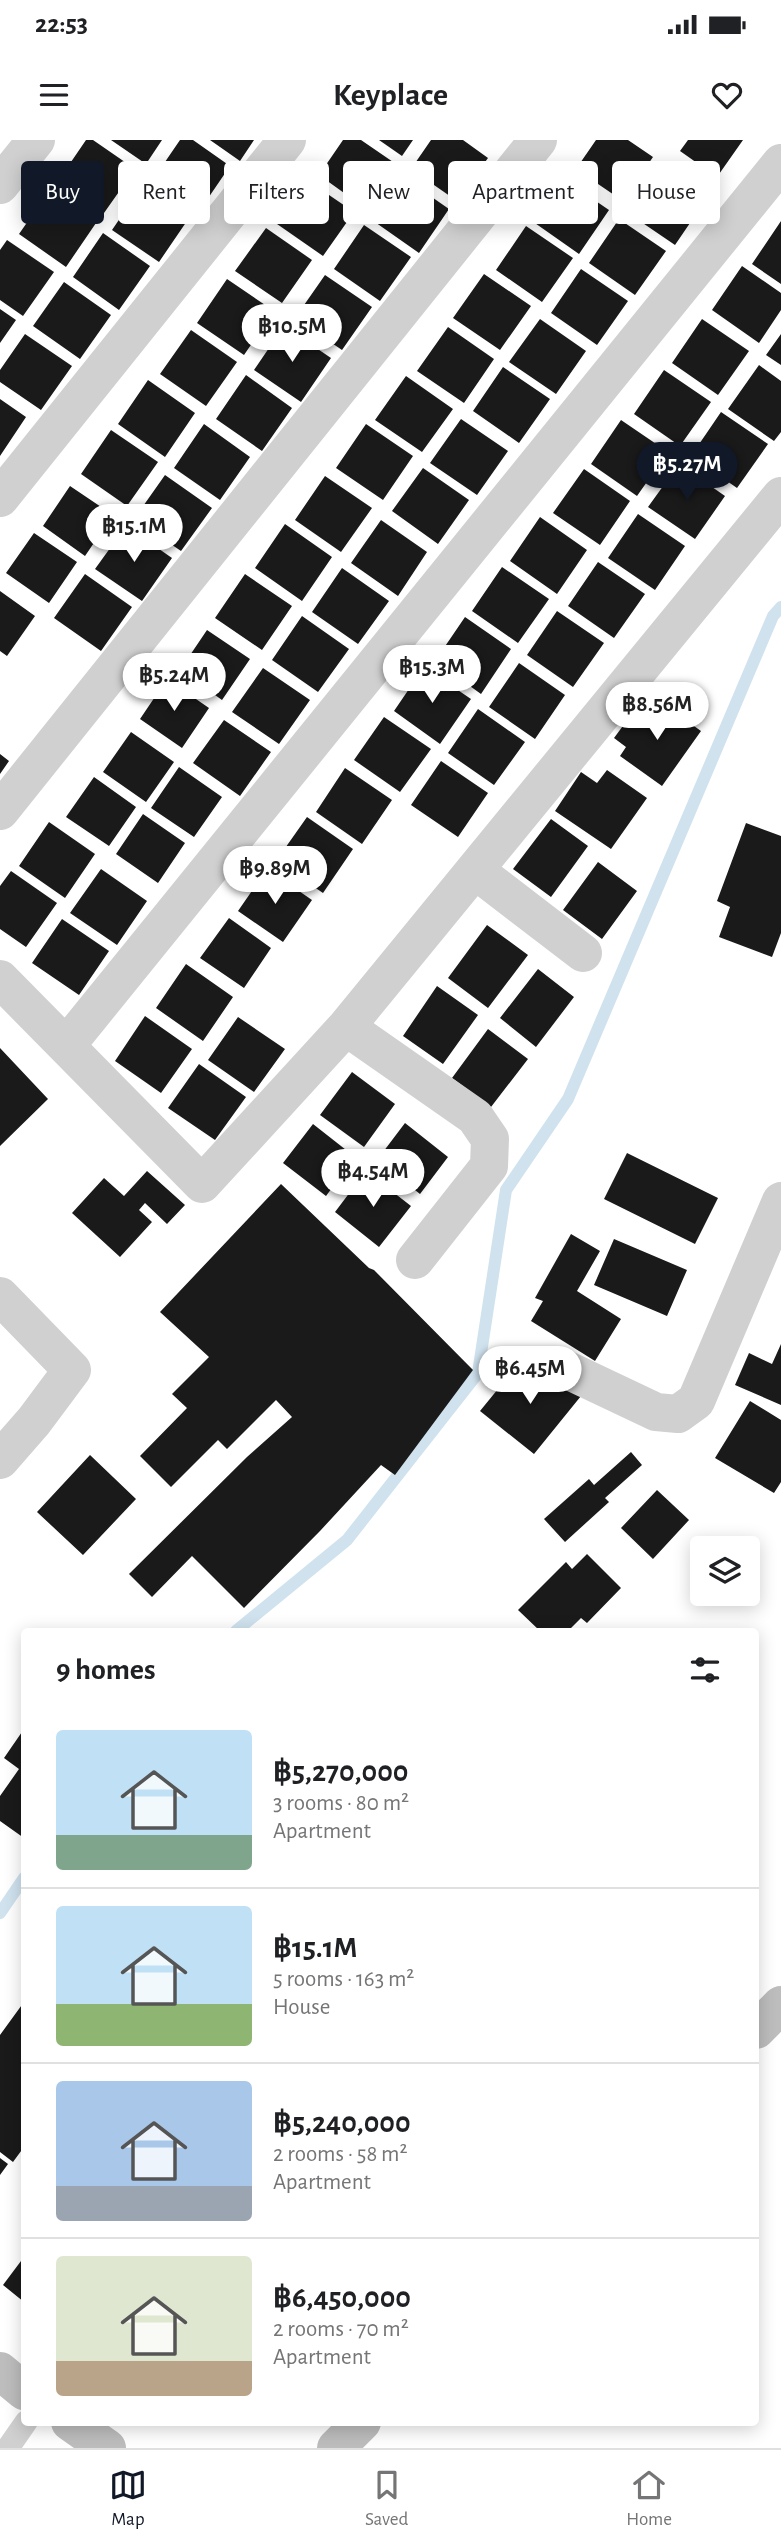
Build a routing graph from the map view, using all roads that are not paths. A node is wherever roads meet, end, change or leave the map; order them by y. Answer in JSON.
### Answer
{"nodes":[{"id":1,"x":36,"y":140,"type":"edge"},
{"id":2,"x":287,"y":140,"type":"edge"},
{"id":3,"x":538,"y":140,"type":"edge"},
{"id":4,"x":781,"y":163,"type":"edge"},
{"id":5,"x":0,"y":185,"type":"edge"},
{"id":6,"x":781,"y":496,"type":"edge"},
{"id":7,"x":0,"y":498,"type":"edge"},
{"id":8,"x":0,"y":811,"type":"edge"},
{"id":9,"x":476,"y":871,"type":"junction"},
{"id":10,"x":583,"y":953,"type":"dead end"},
{"id":11,"x":0,"y":979,"type":"edge"},
{"id":12,"x":346,"y":1027,"type":"junction"},
{"id":13,"x":66,"y":1046,"type":"junction"},
{"id":14,"x":781,"y":1201,"type":"edge"},
{"id":15,"x":415,"y":1260,"type":"dead end"},
{"id":16,"x":0,"y":1296,"type":"edge"},
{"id":17,"x":561,"y":1367,"type":"dead end"},
{"id":18,"x":0,"y":1460,"type":"edge"},
{"id":19,"x":781,"y":2005,"type":"edge"},
{"id":20,"x":759,"y":2027,"type":"edge"},
{"id":21,"x":19,"y":2390,"type":"edge"},
{"id":22,"x":75,"y":2426,"type":"edge"},
{"id":23,"x":358,"y":2426,"type":"edge"},
{"id":24,"x":8,"y":2448,"type":"edge"},
{"id":25,"x":107,"y":2448,"type":"edge"},
{"id":26,"x":336,"y":2448,"type":"edge"}],
"edges":[{"from":1,"to":5,"type":"street"},
{"from":2,"to":7,"type":"street"},
{"from":3,"to":8,"type":"street"},
{"from":4,"to":13,"type":"street"},
{"from":6,"to":9,"type":"street"},
{"from":9,"to":10,"type":"street"},
{"from":9,"to":12,"type":"street"},
{"from":11,"to":13,"type":"street"},
{"from":12,"to":13,"type":"street"},
{"from":12,"to":15,"type":"street"},
{"from":14,"to":17,"type":"street"},
{"from":16,"to":18,"type":"street"},
{"from":19,"to":20,"type":"street"},
{"from":21,"to":24,"type":"lane"},
{"from":22,"to":25,"type":"street"},
{"from":23,"to":26,"type":"street"}]}
